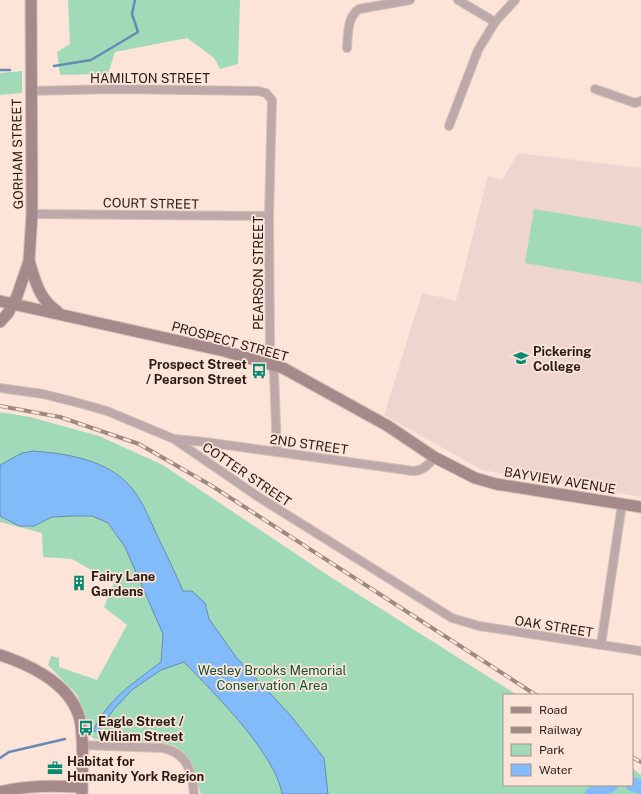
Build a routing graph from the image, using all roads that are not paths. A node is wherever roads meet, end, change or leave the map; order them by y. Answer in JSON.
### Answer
{"nodes":[{"id":1,"x":31,"y":0,"type":"edge"},
{"id":2,"x":410,"y":0,"type":"edge"},
{"id":3,"x":458,"y":0,"type":"edge"},
{"id":4,"x":515,"y":0,"type":"edge"},
{"id":5,"x":495,"y":22,"type":"junction"},
{"id":6,"x":347,"y":48,"type":"dead end"},
{"id":7,"x":595,"y":89,"type":"dead end"},
{"id":8,"x":31,"y":91,"type":"junction"},
{"id":9,"x":268,"y":95,"type":"joint"},
{"id":10,"x":641,"y":101,"type":"edge"},
{"id":11,"x":449,"y":126,"type":"dead end"},
{"id":12,"x":32,"y":214,"type":"junction"},
{"id":13,"x":269,"y":216,"type":"junction"},
{"id":14,"x":29,"y":261,"type":"junction"},
{"id":15,"x":0,"y":301,"type":"edge"},
{"id":16,"x":12,"y":305,"type":"junction"},
{"id":17,"x":62,"y":314,"type":"junction"},
{"id":18,"x":0,"y":322,"type":"edge"},
{"id":19,"x":272,"y":365,"type":"junction"},
{"id":20,"x":0,"y":388,"type":"edge"},
{"id":21,"x":174,"y":439,"type":"junction"},
{"id":22,"x":277,"y":452,"type":"junction"},
{"id":23,"x":434,"y":457,"type":"junction"},
{"id":24,"x":475,"y":478,"type":"joint"},
{"id":25,"x":622,"y":504,"type":"junction"},
{"id":26,"x":641,"y":507,"type":"edge"},
{"id":27,"x":463,"y":622,"type":"joint"},
{"id":28,"x":601,"y":645,"type":"junction"},
{"id":29,"x":641,"y":651,"type":"edge"},
{"id":30,"x":0,"y":655,"type":"edge"},
{"id":31,"x":82,"y":745,"type":"junction"},
{"id":32,"x":82,"y":790,"type":"edge"},
{"id":33,"x":0,"y":792,"type":"edge"},
{"id":34,"x":194,"y":794,"type":"edge"}],
"edges":[{"from":1,"to":8,"type":"main road","name":"GORHAM STREET"},
{"from":2,"to":6,"type":"street"},
{"from":3,"to":5,"type":"street"},
{"from":4,"to":5,"type":"street"},
{"from":5,"to":11,"type":"street"},
{"from":7,"to":10,"type":"street"},
{"from":8,"to":9,"type":"street","name":"HAMILTON STREET"},
{"from":8,"to":12,"type":"main road","name":"GORHAM STREET"},
{"from":9,"to":13,"type":"street","name":"PEARSON STREET"},
{"from":12,"to":13,"type":"street","name":"COURT STREET"},
{"from":12,"to":14,"type":"main road","name":"GORHAM STREET"},
{"from":13,"to":19,"type":"street","name":"PEARSON STREET"},
{"from":14,"to":16,"type":"main road","name":"GORHAM STREET"},
{"from":14,"to":17,"type":"main road"},
{"from":15,"to":16,"type":"main road","name":"PROSPECT STREET"},
{"from":16,"to":17,"type":"main road","name":"PROSPECT STREET"},
{"from":16,"to":18,"type":"main road","name":"GORHAM STREET"},
{"from":17,"to":19,"type":"main road","name":"PROSPECT STREET"},
{"from":19,"to":22,"type":"street","name":"PEARSON STREET"},
{"from":19,"to":23,"type":"main road","name":"PROSPECT STREET"},
{"from":20,"to":21,"type":"street","name":"COTTER STREET"},
{"from":21,"to":22,"type":"street","name":"2ND STREET"},
{"from":21,"to":27,"type":"street","name":"COTTER STREET"},
{"from":22,"to":23,"type":"street","name":"2ND STREET"},
{"from":23,"to":24,"type":"main road","name":"PROSPECT STREET"},
{"from":24,"to":25,"type":"main road","name":"BAYVIEW AVENUE"},
{"from":25,"to":26,"type":"main road","name":"BAYVIEW AVENUE"},
{"from":25,"to":28,"type":"street"},
{"from":27,"to":28,"type":"street","name":"OAK STREET"},
{"from":28,"to":29,"type":"street","name":"OAK STREET"},
{"from":30,"to":31,"type":"main road"},
{"from":31,"to":32,"type":"main road"},
{"from":31,"to":34,"type":"street"},
{"from":32,"to":33,"type":"main road"}]}
